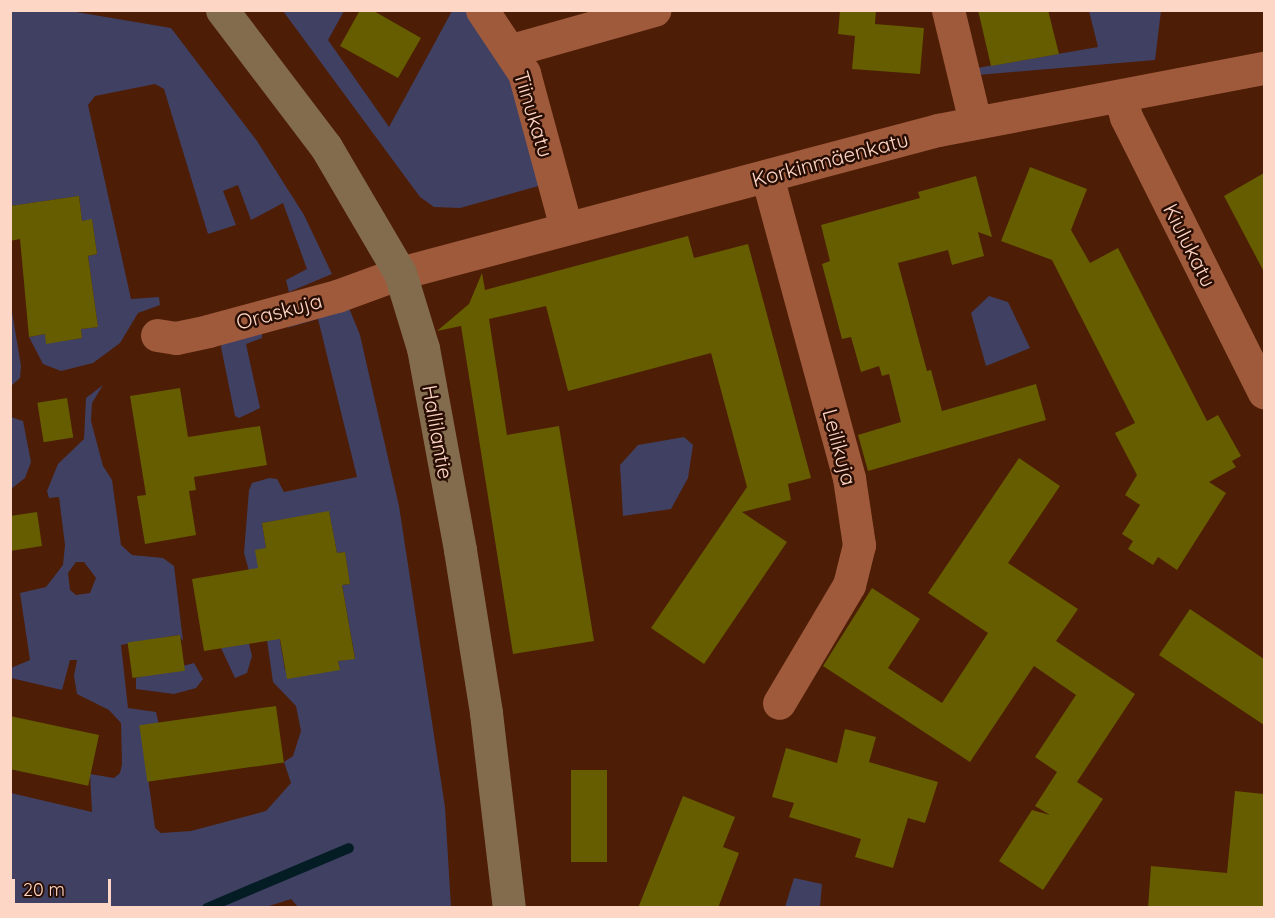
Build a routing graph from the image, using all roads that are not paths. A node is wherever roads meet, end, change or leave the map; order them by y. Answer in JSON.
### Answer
{"nodes":[{"id":1,"x":222,"y":10,"type":"edge"},
{"id":2,"x":482,"y":10,"type":"edge"},
{"id":3,"x":654,"y":10,"type":"edge"},
{"id":4,"x":948,"y":10,"type":"edge"},
{"id":5,"x":512,"y":50,"type":"junction"},
{"id":6,"x":1264,"y":68,"type":"edge"},
{"id":7,"x":1120,"y":96,"type":"junction"},
{"id":8,"x":975,"y":122,"type":"junction"},
{"id":9,"x":767,"y":176,"type":"junction"},
{"id":10,"x":566,"y":228,"type":"junction"},
{"id":11,"x":400,"y":273,"type":"junction"},
{"id":12,"x":157,"y":335,"type":"dead end"},
{"id":13,"x":1264,"y":392,"type":"edge"},
{"id":14,"x":778,"y":703,"type":"dead end"},
{"id":15,"x":508,"y":908,"type":"edge"}],
"edges":[{"from":1,"to":11,"type":"main road","name":"Hallilantie"},
{"from":2,"to":5,"type":"street","name":"Tiinukatu"},
{"from":3,"to":5,"type":"street"},
{"from":4,"to":8,"type":"street"},
{"from":5,"to":10,"type":"street","name":"Tiinukatu"},
{"from":6,"to":7,"type":"street","name":"Korkinmäenkatu"},
{"from":7,"to":8,"type":"street","name":"Korkinmäenkatu"},
{"from":7,"to":13,"type":"street","name":"Kiulukatu"},
{"from":8,"to":9,"type":"street","name":"Korkinmäenkatu"},
{"from":9,"to":10,"type":"street","name":"Korkinmäenkatu"},
{"from":9,"to":14,"type":"street","name":"Leilikuja"},
{"from":10,"to":11,"type":"street","name":"Korkinmäenkatu"},
{"from":11,"to":12,"type":"street","name":"Oraskuja"},
{"from":11,"to":15,"type":"main road","name":"Hallilantie"}]}
